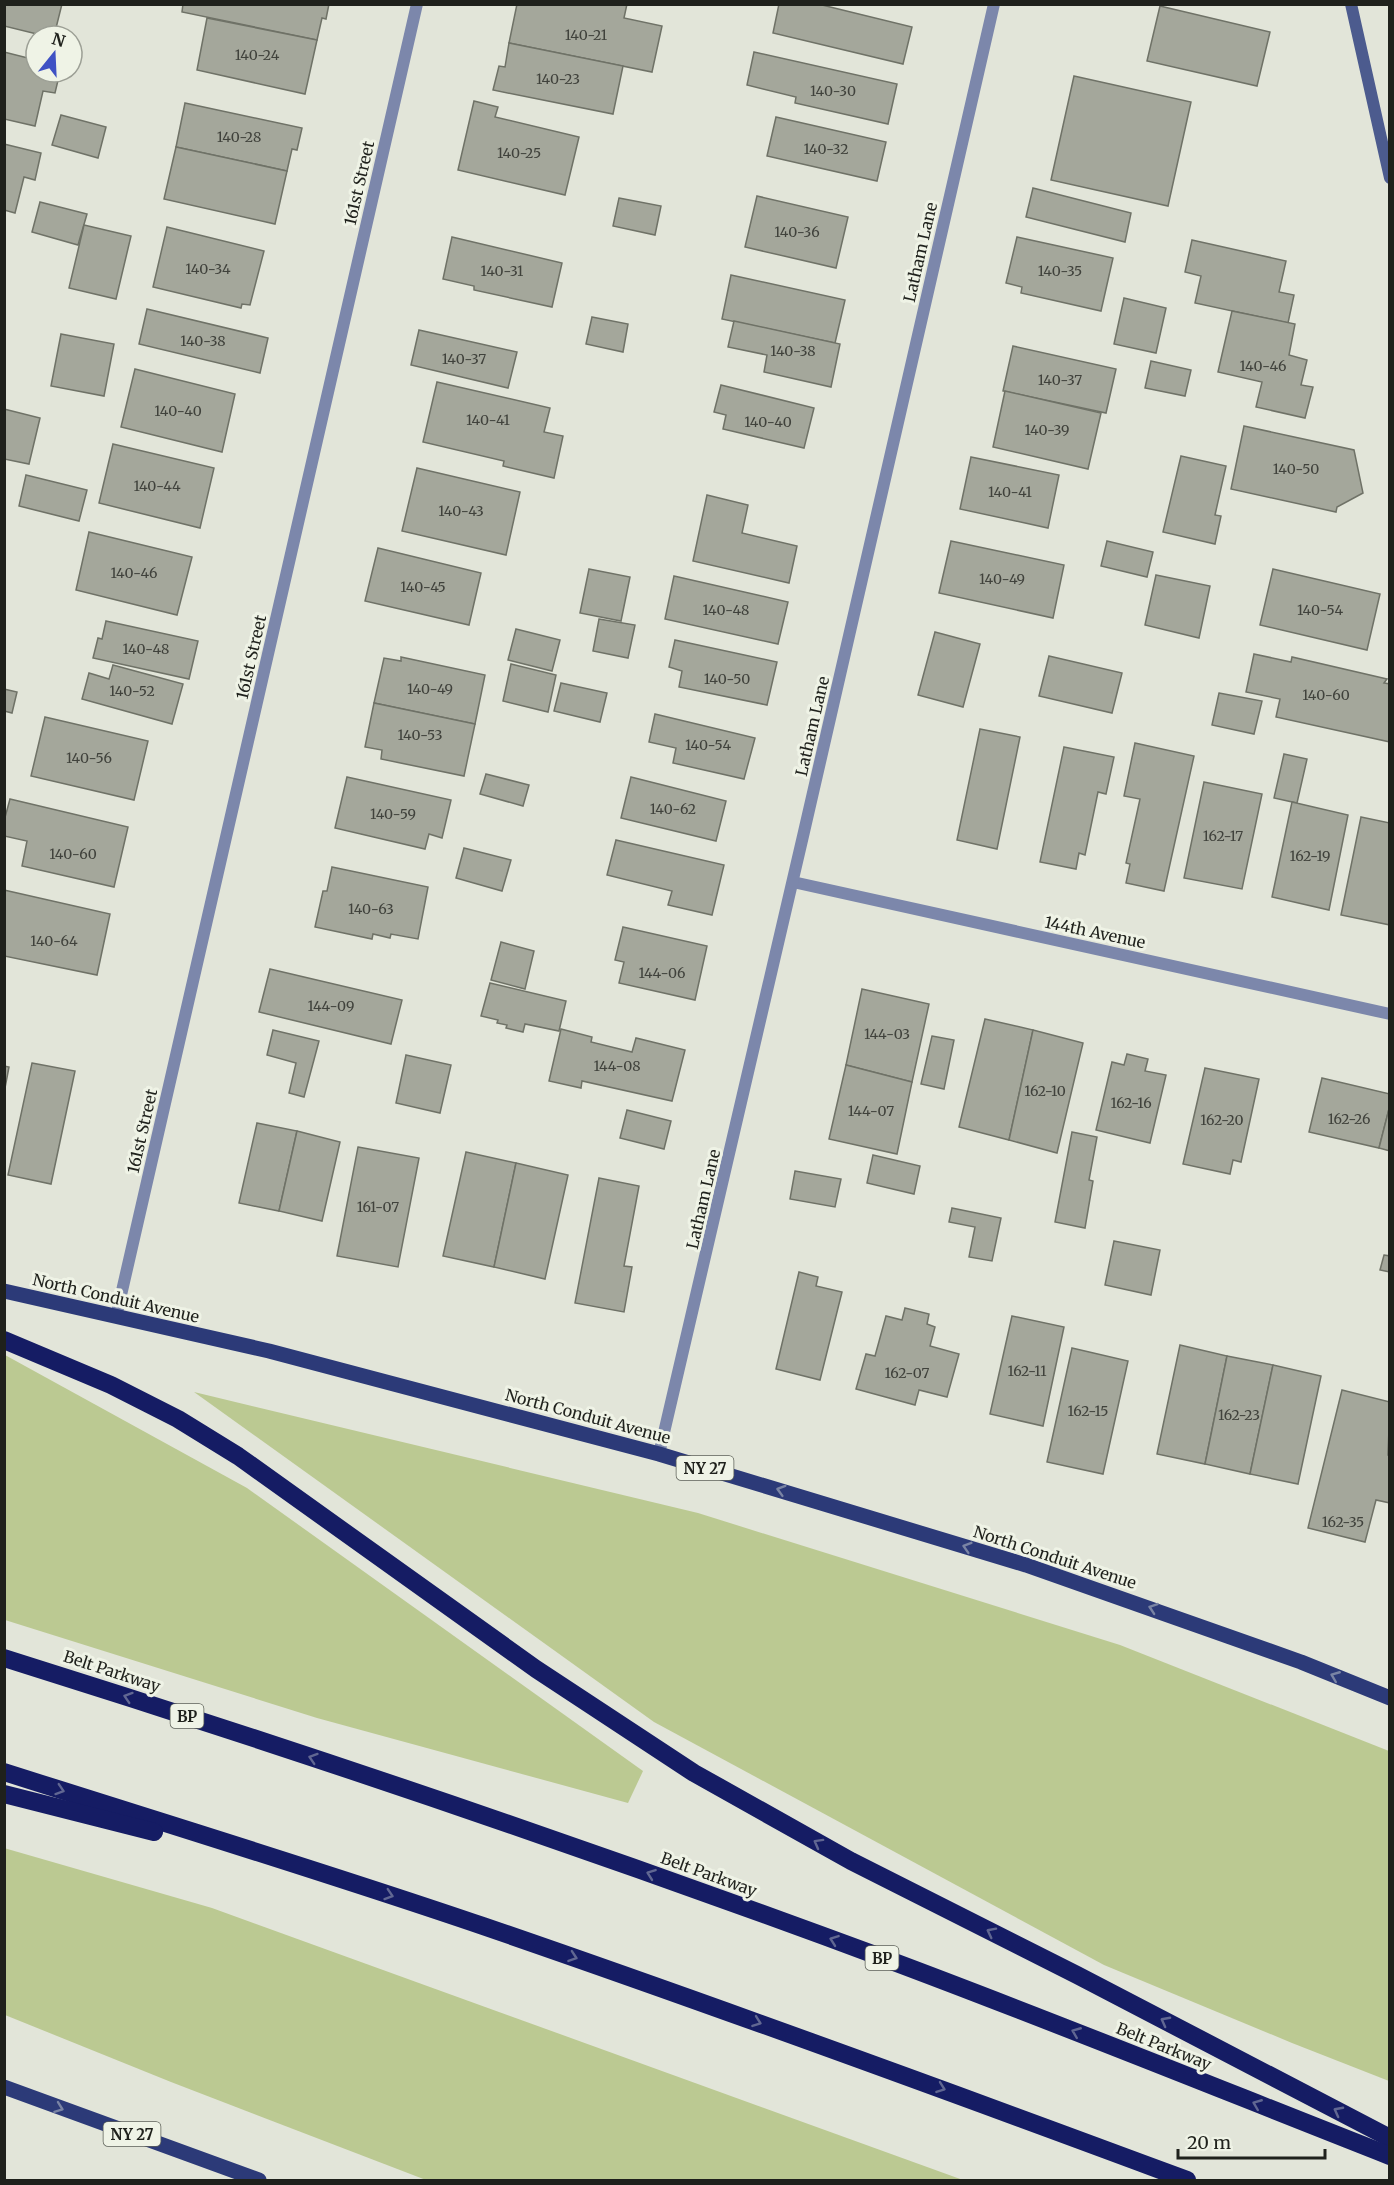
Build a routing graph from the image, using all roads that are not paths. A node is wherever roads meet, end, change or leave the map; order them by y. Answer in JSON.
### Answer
{"nodes":[{"id":1,"x":417,"y":4,"type":"edge"},
{"id":2,"x":994,"y":4,"type":"edge"},
{"id":3,"x":1351,"y":4,"type":"edge"},
{"id":4,"x":1389,"y":178,"type":"edge"},
{"id":5,"x":794,"y":882,"type":"junction"},
{"id":6,"x":1389,"y":1014,"type":"edge"},
{"id":7,"x":4,"y":1291,"type":"edge"},
{"id":8,"x":116,"y":1317,"type":"junction"},
{"id":9,"x":4,"y":1340,"type":"edge"},
{"id":10,"x":658,"y":1454,"type":"junction"},
{"id":11,"x":4,"y":1658,"type":"edge"},
{"id":12,"x":1389,"y":1698,"type":"edge"},
{"id":13,"x":4,"y":1772,"type":"edge"},
{"id":14,"x":4,"y":1794,"type":"edge"},
{"id":15,"x":333,"y":1877,"type":"junction"},
{"id":16,"x":4,"y":2087,"type":"edge"},
{"id":17,"x":1389,"y":2138,"type":"edge"},
{"id":18,"x":1389,"y":2156,"type":"edge"},
{"id":19,"x":259,"y":2181,"type":"edge"},
{"id":20,"x":1187,"y":2181,"type":"edge"}],
"edges":[{"from":1,"to":8,"type":"street","name":"161st Street"},
{"from":2,"to":5,"type":"street","name":"Latham Lane"},
{"from":3,"to":4,"type":"main road"},
{"from":5,"to":6,"type":"street","name":"144th Avenue"},
{"from":5,"to":10,"type":"street","name":"Latham Lane"},
{"from":7,"to":8,"type":"main road","name":"North Conduit Avenue","number":"NY 27"},
{"from":8,"to":10,"type":"main road","name":"North Conduit Avenue","number":"NY 27"},
{"from":17,"to":9,"type":"highway","one_way":true},
{"from":12,"to":10,"type":"main road","name":"North Conduit Avenue","number":"NY 27","one_way":true},
{"from":18,"to":11,"type":"highway","name":"Belt Parkway","number":"BP","one_way":true},
{"from":13,"to":15,"type":"highway","one_way":true},
{"from":14,"to":15,"type":"highway"},
{"from":15,"to":20,"type":"highway","one_way":true},
{"from":16,"to":19,"type":"main road","number":"NY 27","one_way":true}]}
